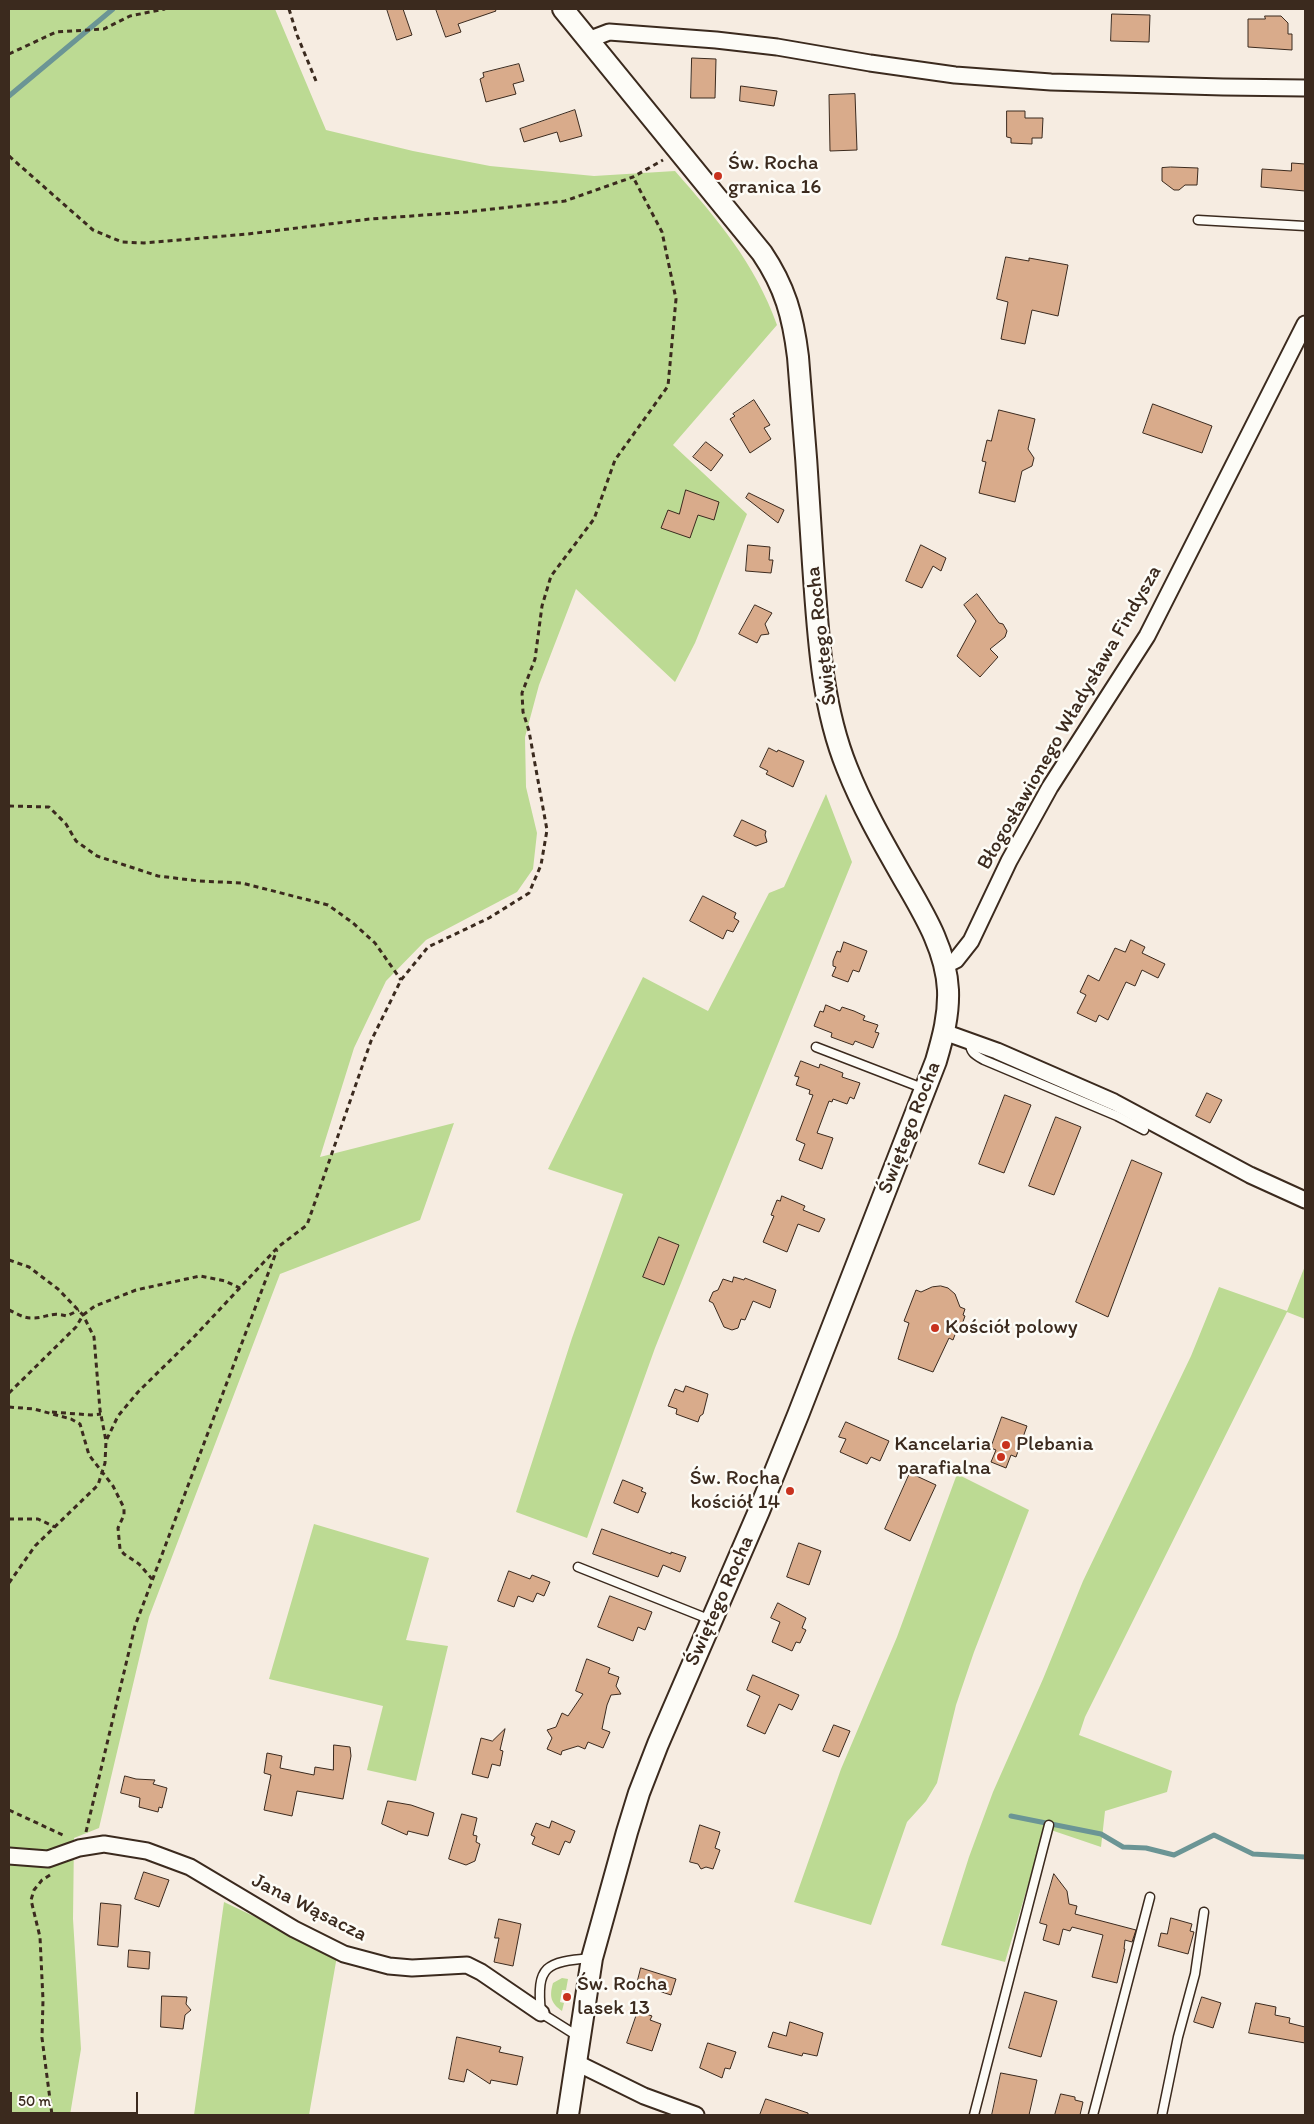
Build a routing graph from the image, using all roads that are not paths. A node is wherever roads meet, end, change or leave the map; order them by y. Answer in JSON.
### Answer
{"nodes":[{"id":1,"x":563,"y":9,"type":"edge"},
{"id":2,"x":588,"y":40,"type":"junction"},
{"id":3,"x":1305,"y":88,"type":"edge"},
{"id":4,"x":1198,"y":220,"type":"dead end"},
{"id":5,"x":1305,"y":226,"type":"edge"},
{"id":6,"x":1305,"y":324,"type":"edge"},
{"id":7,"x":944,"y":966,"type":"junction"},
{"id":8,"x":944,"y":1032,"type":"junction"},
{"id":9,"x":970,"y":1042,"type":"junction"},
{"id":10,"x":816,"y":1047,"type":"dead end"},
{"id":11,"x":925,"y":1089,"type":"junction"},
{"id":12,"x":1144,"y":1130,"type":"dead end"},
{"id":13,"x":1305,"y":1200,"type":"edge"},
{"id":14,"x":578,"y":1567,"type":"dead end"},
{"id":15,"x":711,"y":1620,"type":"junction"},
{"id":16,"x":1049,"y":1825,"type":"dead end"},
{"id":17,"x":9,"y":1856,"type":"edge"},
{"id":18,"x":1150,"y":1897,"type":"dead end"},
{"id":19,"x":1204,"y":1912,"type":"dead end"},
{"id":20,"x":592,"y":1958,"type":"junction"},
{"id":21,"x":541,"y":2013,"type":"junction"},
{"id":22,"x":580,"y":2038,"type":"junction"},
{"id":23,"x":577,"y":2063,"type":"junction"},
{"id":24,"x":568,"y":2115,"type":"edge"},
{"id":25,"x":696,"y":2115,"type":"edge"},
{"id":26,"x":974,"y":2115,"type":"edge"},
{"id":27,"x":1093,"y":2115,"type":"edge"},
{"id":28,"x":1162,"y":2115,"type":"edge"}],
"edges":[{"from":1,"to":2,"type":"street","name":"Świętego Rocha"},
{"from":2,"to":3,"type":"street"},
{"from":2,"to":7,"type":"street","name":"Świętego Rocha"},
{"from":4,"to":5,"type":"lane"},
{"from":6,"to":7,"type":"street","name":"Błogosławionego Władysława Findysza"},
{"from":7,"to":8,"type":"street","name":"Świętego Rocha"},
{"from":8,"to":9,"type":"street"},
{"from":8,"to":11,"type":"street","name":"Świętego Rocha"},
{"from":9,"to":12,"type":"lane"},
{"from":9,"to":13,"type":"street"},
{"from":10,"to":11,"type":"lane"},
{"from":11,"to":15,"type":"street","name":"Świętego Rocha"},
{"from":14,"to":15,"type":"lane"},
{"from":15,"to":20,"type":"street","name":"Świętego Rocha"},
{"from":16,"to":26,"type":"lane"},
{"from":17,"to":21,"type":"street","name":"Jana Wąsacza"},
{"from":18,"to":27,"type":"lane"},
{"from":19,"to":28,"type":"lane"},
{"from":20,"to":21,"type":"lane"},
{"from":20,"to":22,"type":"street","name":"Świętego Rocha"},
{"from":21,"to":22,"type":"lane","name":"Jana Wąsacza"},
{"from":22,"to":23,"type":"street","name":"Świętego Rocha"},
{"from":23,"to":24,"type":"street","name":"Świętego Rocha"},
{"from":23,"to":25,"type":"street"}]}
